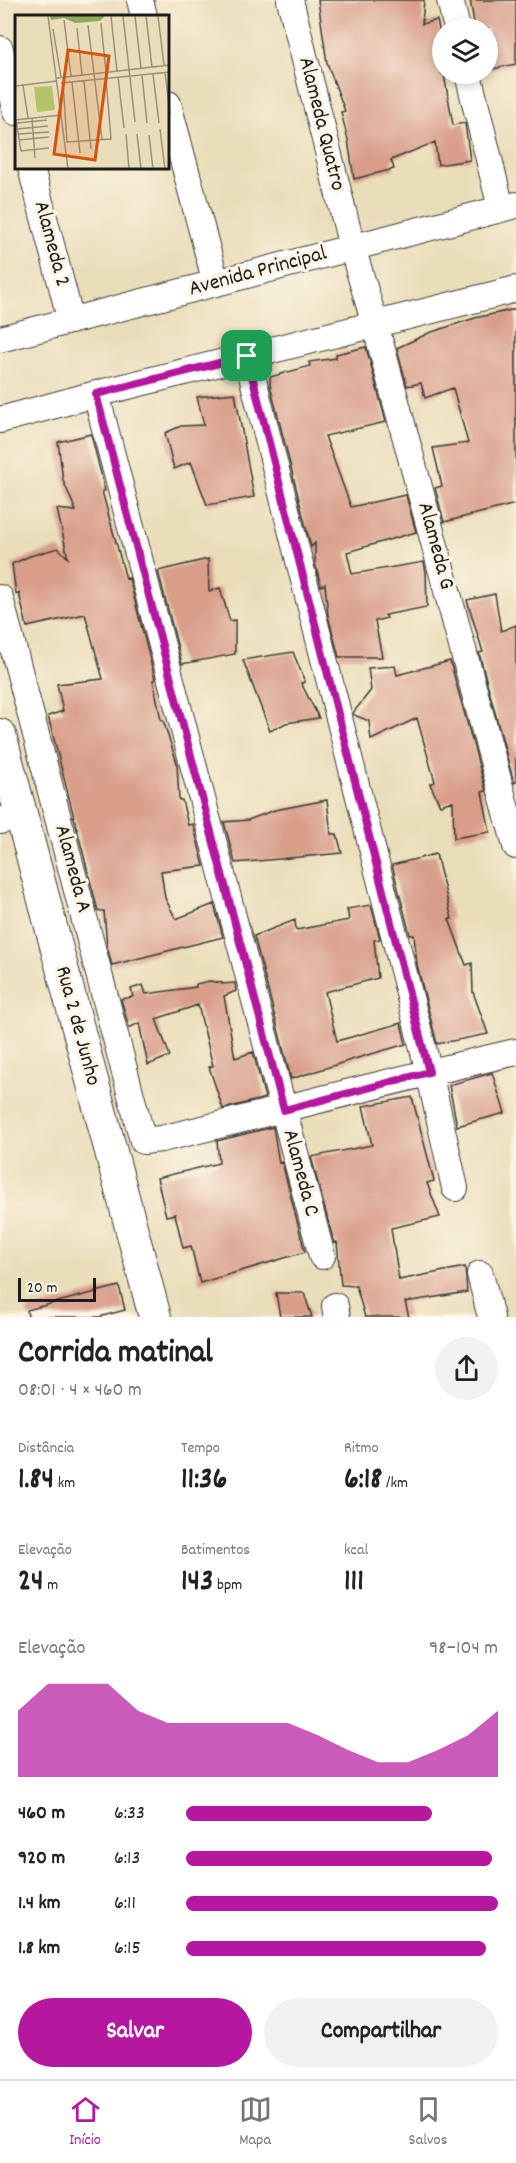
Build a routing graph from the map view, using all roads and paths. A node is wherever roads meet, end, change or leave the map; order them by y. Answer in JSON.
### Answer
{"nodes":[{"id":1,"x":140,"y":0,"type":"edge"},
{"id":2,"x":290,"y":0,"type":"edge"},
{"id":3,"x":450,"y":0,"type":"edge"},
{"id":4,"x":144,"y":15,"type":"edge"},
{"id":5,"x":454,"y":18,"type":"edge"},
{"id":6,"x":0,"y":49,"type":"edge"},
{"id":7,"x":471,"y":84,"type":"edge"},
{"id":8,"x":15,"y":107,"type":"edge"},
{"id":9,"x":170,"y":111,"type":"edge"},
{"id":10,"x":32,"y":170,"type":"edge"},
{"id":11,"x":509,"y":207,"type":"edge"},
{"id":12,"x":352,"y":247,"type":"junction"},
{"id":13,"x":216,"y":283,"type":"junction"},
{"id":14,"x":516,"y":289,"type":"edge"},
{"id":15,"x":71,"y":321,"type":"junction"},
{"id":16,"x":375,"y":324,"type":"junction"},
{"id":17,"x":0,"y":339,"type":"edge"},
{"id":18,"x":247,"y":356,"type":"junction"},
{"id":19,"x":96,"y":394,"type":"junction"},
{"id":20,"x":1,"y":416,"type":"edge"},
{"id":21,"x":0,"y":598,"type":"edge"},
{"id":22,"x":0,"y":735,"type":"edge"},
{"id":23,"x":11,"y":818,"type":"edge"},
{"id":24,"x":516,"y":846,"type":"edge"},
{"id":25,"x":516,"y":1052,"type":"edge"},
{"id":26,"x":429,"y":1072,"type":"junction"},
{"id":27,"x":284,"y":1110,"type":"junction"},
{"id":28,"x":454,"y":1188,"type":"dead end"},
{"id":29,"x":322,"y":1256,"type":"dead end"},
{"id":30,"x":480,"y":1274,"type":"dead end"},
{"id":31,"x":155,"y":1317,"type":"edge"},
{"id":32,"x":491,"y":1317,"type":"edge"}],
"edges":[{"from":1,"to":4,"type":"street"},
{"from":2,"to":12,"type":"street","name":"Alameda Quatro"},
{"from":3,"to":5,"type":"street"},
{"from":6,"to":8,"type":"street"},
{"from":7,"to":11,"type":"street"},
{"from":9,"to":13,"type":"street"},
{"from":10,"to":15,"type":"street","name":"Alameda 2"},
{"from":11,"to":12,"type":"street","name":"Avenida Principal"},
{"from":12,"to":13,"type":"street","name":"Avenida Principal"},
{"from":12,"to":16,"type":"street","name":"Alameda G"},
{"from":13,"to":15,"type":"street","name":"Avenida Principal"},
{"from":14,"to":16,"type":"street"},
{"from":15,"to":17,"type":"street","name":"Avenida Principal"},
{"from":16,"to":18,"type":"street"},
{"from":16,"to":24,"type":"street","name":"Alameda G"},
{"from":18,"to":19,"type":"street"},
{"from":18,"to":26,"type":"street"},
{"from":19,"to":20,"type":"street"},
{"from":19,"to":27,"type":"street","name":"Alameda C"},
{"from":21,"to":27,"type":"street","name":"Alameda A"},
{"from":22,"to":23,"type":"street","name":"Rua 2 de Junho"},
{"from":23,"to":31,"type":"street","name":"Rua 2 de Junho"},
{"from":25,"to":26,"type":"street"},
{"from":26,"to":27,"type":"street"},
{"from":26,"to":28,"type":"street"},
{"from":27,"to":29,"type":"street","name":"Alameda C"},
{"from":30,"to":32,"type":"street"}]}
